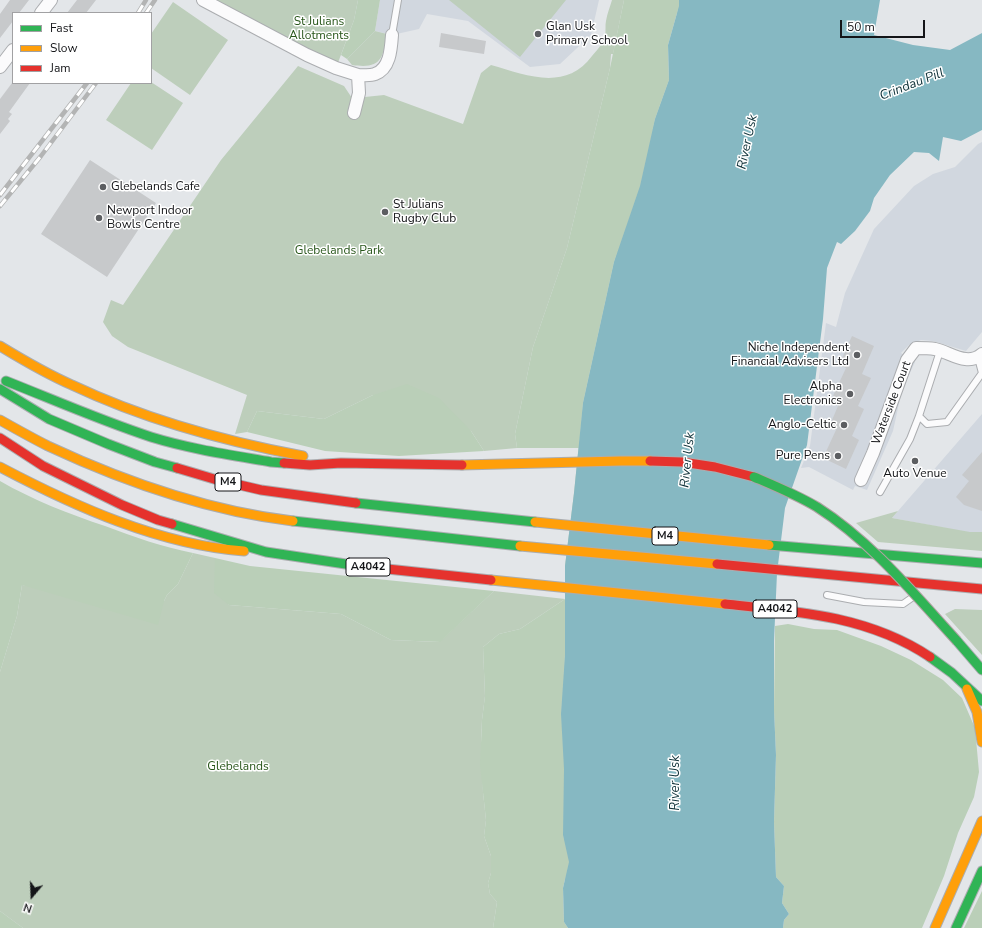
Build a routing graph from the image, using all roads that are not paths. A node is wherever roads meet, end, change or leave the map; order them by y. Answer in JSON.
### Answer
{"nodes":[{"id":1,"x":51,"y":0,"type":"edge"},
{"id":2,"x":203,"y":0,"type":"edge"},
{"id":3,"x":398,"y":0,"type":"edge"},
{"id":4,"x":42,"y":12,"type":"edge"},
{"id":5,"x":392,"y":35,"type":"joint"},
{"id":6,"x":12,"y":51,"type":"edge"},
{"id":7,"x":0,"y":67,"type":"edge"},
{"id":8,"x":358,"y":75,"type":"junction"},
{"id":9,"x":354,"y":113,"type":"dead end"},
{"id":10,"x":0,"y":346,"type":"edge"},
{"id":11,"x":940,"y":351,"type":"junction"},
{"id":12,"x":980,"y":356,"type":"edge"},
{"id":13,"x":0,"y":378,"type":"edge"},
{"id":14,"x":0,"y":389,"type":"edge"},
{"id":15,"x":919,"y":416,"type":"junction"},
{"id":16,"x":0,"y":420,"type":"edge"},
{"id":17,"x":0,"y":438,"type":"edge"},
{"id":18,"x":341,"y":464,"type":"junction"},
{"id":19,"x":0,"y":466,"type":"edge"},
{"id":20,"x":861,"y":480,"type":"dead end"},
{"id":21,"x":880,"y":492,"type":"dead end"},
{"id":22,"x":266,"y":552,"type":"junction"},
{"id":23,"x":982,"y":563,"type":"edge"},
{"id":24,"x":982,"y":589,"type":"edge"},
{"id":25,"x":920,"y":593,"type":"dead end"},
{"id":26,"x":827,"y":595,"type":"dead end"},
{"id":27,"x":982,"y":670,"type":"edge"},
{"id":28,"x":963,"y":683,"type":"junction"},
{"id":29,"x":982,"y":701,"type":"edge"},
{"id":30,"x":982,"y":742,"type":"edge"},
{"id":31,"x":982,"y":808,"type":"edge"},
{"id":32,"x":982,"y":821,"type":"edge"},
{"id":33,"x":974,"y":837,"type":"junction"},
{"id":34,"x":982,"y":871,"type":"edge"},
{"id":35,"x":935,"y":928,"type":"edge"},
{"id":36,"x":956,"y":928,"type":"edge"}],
"edges":[{"from":1,"to":4,"type":"street"},
{"from":2,"to":8,"type":"street"},
{"from":3,"to":5,"type":"lane"},
{"from":5,"to":8,"type":"street"},
{"from":6,"to":7,"type":"street"},
{"from":8,"to":9,"type":"street"},
{"from":10,"to":18,"type":"main road"},
{"from":11,"to":12,"type":"street","name":"Waterside Court"},
{"from":11,"to":15,"type":"lane"},
{"from":11,"to":20,"type":"street","name":"Waterside Court"},
{"from":12,"to":15,"type":"lane"},
{"from":13,"to":18,"type":"main road","number":"M4"},
{"from":14,"to":23,"type":"main road","number":"M4"},
{"from":15,"to":21,"type":"lane"},
{"from":16,"to":24,"type":"main road","number":"M4"},
{"from":17,"to":22,"type":"main road"},
{"from":18,"to":27,"type":"main road","bridge":true},
{"from":19,"to":22,"type":"main road"},
{"from":22,"to":28,"type":"main road","number":"A4042"},
{"from":25,"to":26,"type":"lane"},
{"from":28,"to":29,"type":"main road","number":"A4042"},
{"from":28,"to":30,"type":"main road","number":"A4042"},
{"from":31,"to":33,"type":"main road"},
{"from":32,"to":33,"type":"main road"},
{"from":33,"to":35,"type":"main road"},
{"from":34,"to":36,"type":"main road"}]}
